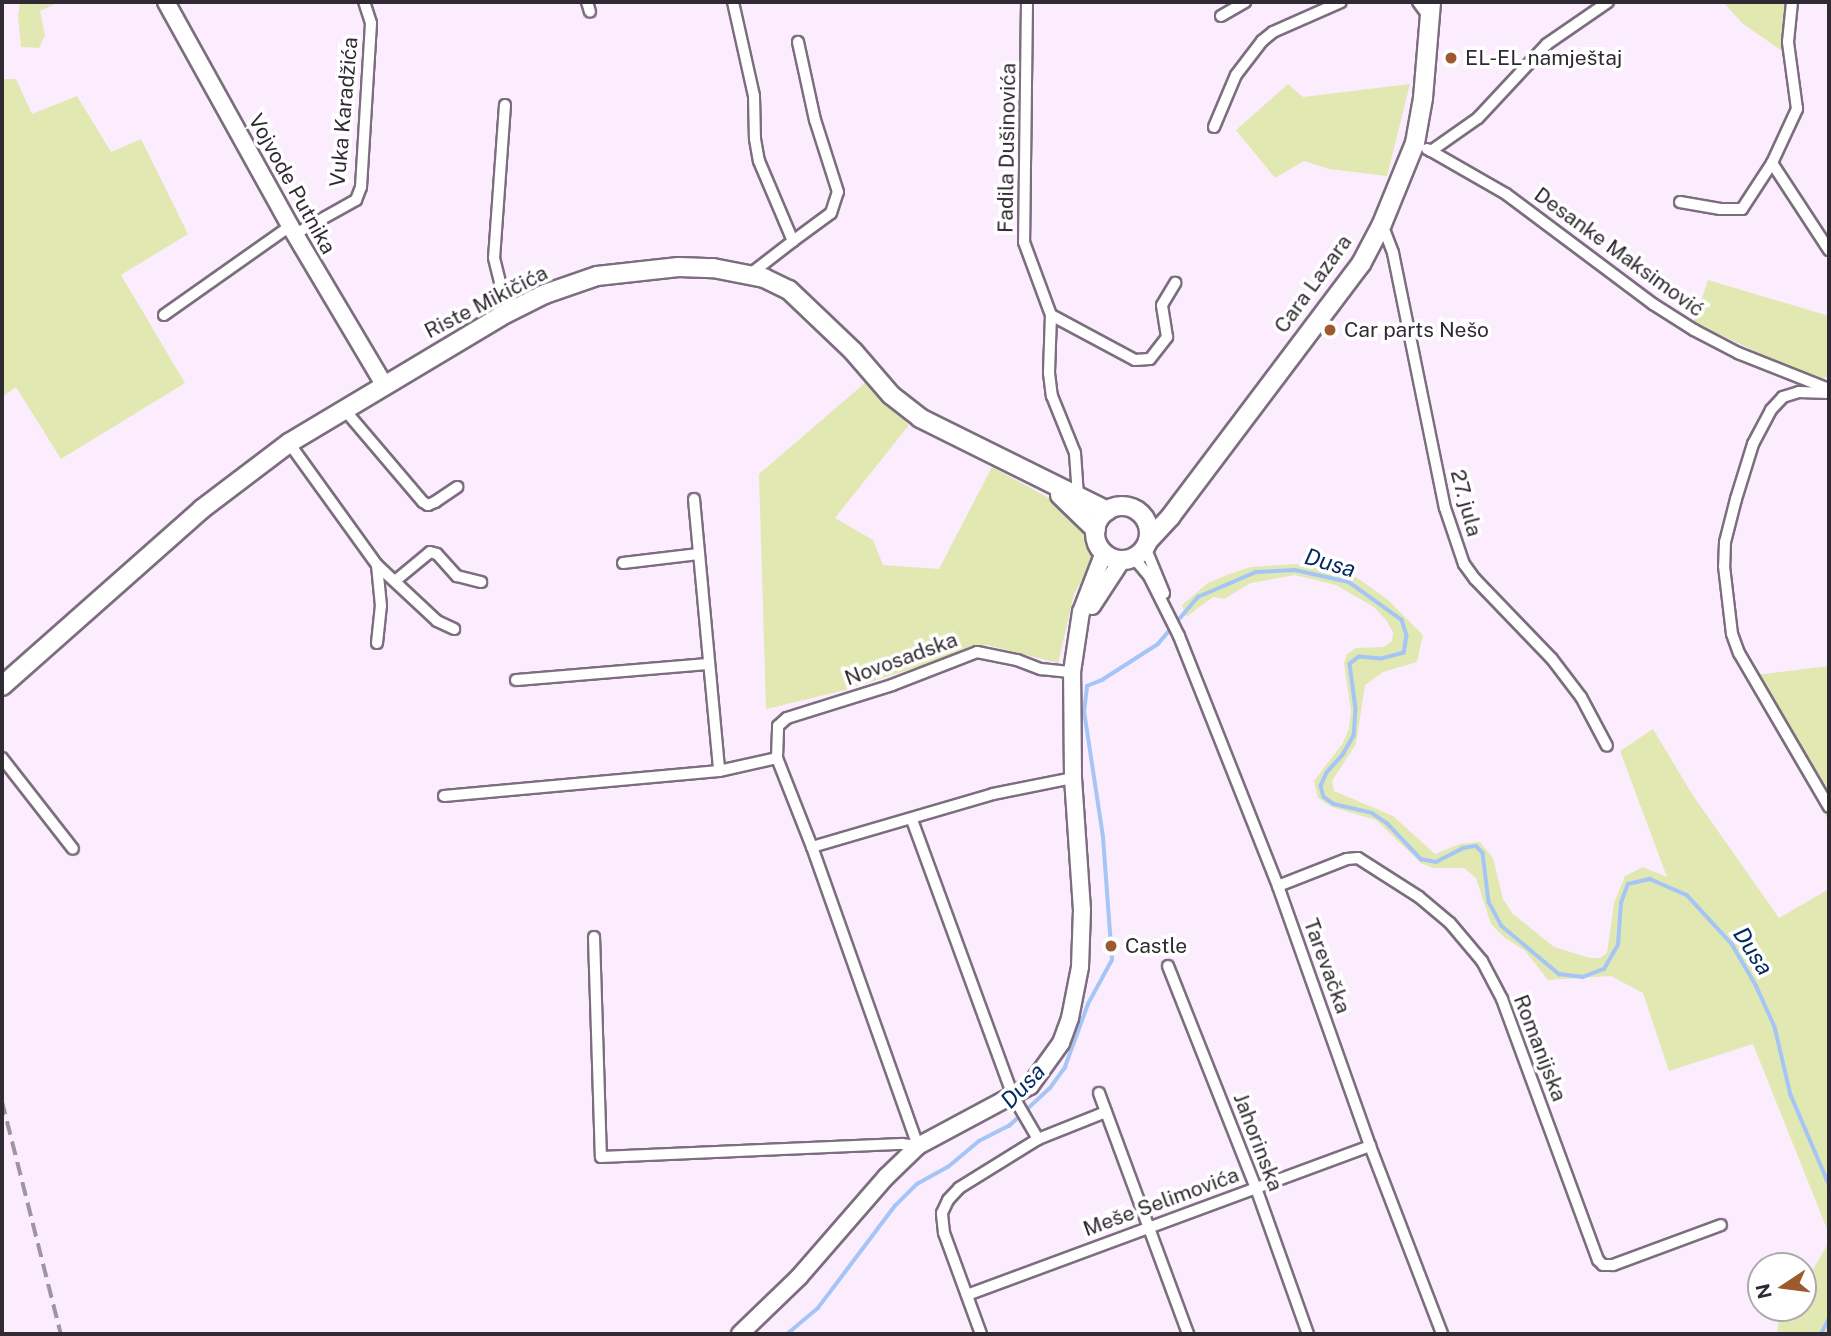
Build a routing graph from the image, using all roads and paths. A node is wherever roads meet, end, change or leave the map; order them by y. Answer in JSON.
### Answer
{"nodes":[{"id":1,"x":166,"y":2,"type":"edge"},
{"id":2,"x":364,"y":2,"type":"edge"},
{"id":3,"x":733,"y":2,"type":"edge"},
{"id":4,"x":1027,"y":2,"type":"edge"},
{"id":5,"x":1245,"y":2,"type":"edge"},
{"id":6,"x":1340,"y":2,"type":"edge"},
{"id":7,"x":1418,"y":2,"type":"edge"},
{"id":8,"x":1608,"y":2,"type":"edge"},
{"id":9,"x":1791,"y":2,"type":"edge"},
{"id":10,"x":1430,"y":9,"type":"edge"},
{"id":11,"x":1221,"y":16,"type":"dead end"},
{"id":12,"x":798,"y":42,"type":"dead end"},
{"id":13,"x":505,"y":105,"type":"dead end"},
{"id":14,"x":1214,"y":127,"type":"dead end"},
{"id":15,"x":1423,"y":147,"type":"junction"},
{"id":16,"x":1772,"y":163,"type":"junction"},
{"id":17,"x":1680,"y":202,"type":"dead end"},
{"id":18,"x":1382,"y":224,"type":"junction"},
{"id":19,"x":292,"y":230,"type":"junction"},
{"id":20,"x":793,"y":241,"type":"junction"},
{"id":21,"x":1829,"y":250,"type":"edge"},
{"id":22,"x":749,"y":275,"type":"junction"},
{"id":23,"x":1175,"y":283,"type":"dead end"},
{"id":24,"x":511,"y":311,"type":"junction"},
{"id":25,"x":164,"y":315,"type":"dead end"},
{"id":26,"x":1051,"y":315,"type":"junction"},
{"id":27,"x":384,"y":384,"type":"junction"},
{"id":28,"x":1829,"y":391,"type":"edge"},
{"id":29,"x":343,"y":408,"type":"junction"},
{"id":30,"x":289,"y":443,"type":"junction"},
{"id":31,"x":1033,"y":473,"type":"junction"},
{"id":32,"x":457,"y":486,"type":"dead end"},
{"id":33,"x":1191,"y":486,"type":"junction"},
{"id":34,"x":1078,"y":496,"type":"junction"},
{"id":35,"x":694,"y":499,"type":"dead end"},
{"id":36,"x":1107,"y":511,"type":"junction"},
{"id":37,"x":1140,"y":512,"type":"junction"},
{"id":38,"x":1096,"y":530,"type":"junction"},
{"id":39,"x":1137,"y":551,"type":"junction"},
{"id":40,"x":1104,"y":552,"type":"junction"},
{"id":41,"x":698,"y":554,"type":"junction"},
{"id":42,"x":623,"y":563,"type":"dead end"},
{"id":43,"x":377,"y":565,"type":"junction"},
{"id":44,"x":395,"y":581,"type":"junction"},
{"id":45,"x":481,"y":582,"type":"dead end"},
{"id":46,"x":1169,"y":613,"type":"junction"},
{"id":47,"x":454,"y":629,"type":"dead end"},
{"id":48,"x":1078,"y":632,"type":"junction"},
{"id":49,"x":377,"y":643,"type":"dead end"},
{"id":50,"x":708,"y":664,"type":"junction"},
{"id":51,"x":1072,"y":672,"type":"junction"},
{"id":52,"x":516,"y":680,"type":"dead end"},
{"id":53,"x":2,"y":686,"type":"edge"},
{"id":54,"x":1607,"y":746,"type":"dead end"},
{"id":55,"x":2,"y":758,"type":"edge"},
{"id":56,"x":777,"y":758,"type":"junction"},
{"id":57,"x":719,"y":771,"type":"junction"},
{"id":58,"x":1073,"y":778,"type":"junction"},
{"id":59,"x":444,"y":796,"type":"dead end"},
{"id":60,"x":1829,"y":807,"type":"edge"},
{"id":61,"x":912,"y":820,"type":"junction"},
{"id":62,"x":812,"y":847,"type":"junction"},
{"id":63,"x":73,"y":849,"type":"dead end"},
{"id":64,"x":1278,"y":886,"type":"junction"},
{"id":65,"x":594,"y":937,"type":"dead end"},
{"id":66,"x":1168,"y":966,"type":"dead end"},
{"id":67,"x":1099,"y":1093,"type":"dead end"},
{"id":68,"x":1016,"y":1100,"type":"junction"},
{"id":69,"x":1106,"y":1112,"type":"junction"},
{"id":70,"x":1035,"y":1134,"type":"junction"},
{"id":71,"x":918,"y":1146,"type":"junction"},
{"id":72,"x":1370,"y":1146,"type":"junction"},
{"id":73,"x":1256,"y":1188,"type":"junction"},
{"id":74,"x":1721,"y":1225,"type":"dead end"},
{"id":75,"x":1149,"y":1226,"type":"junction"},
{"id":76,"x":967,"y":1295,"type":"junction"},
{"id":77,"x":740,"y":1334,"type":"edge"},
{"id":78,"x":981,"y":1334,"type":"edge"},
{"id":79,"x":1188,"y":1334,"type":"edge"},
{"id":80,"x":1308,"y":1334,"type":"edge"},
{"id":81,"x":1443,"y":1334,"type":"edge"}],
"edges":[{"from":1,"to":19,"type":"main road","name":"Vojvode Putnika"},
{"from":2,"to":19,"type":"street","name":"Vuka Karadžića"},
{"from":3,"to":20,"type":"street"},
{"from":4,"to":26,"type":"street","name":"Fadila Dušinovića"},
{"from":5,"to":11,"type":"street"},
{"from":6,"to":14,"type":"street"},
{"from":7,"to":10,"type":"street"},
{"from":8,"to":15,"type":"street"},
{"from":9,"to":16,"type":"street"},
{"from":10,"to":15,"type":"main road","name":"Cara Lazara"},
{"from":12,"to":20,"type":"street"},
{"from":13,"to":24,"type":"street"},
{"from":15,"to":18,"type":"main road","name":"Cara Lazara"},
{"from":15,"to":28,"type":"street","name":"Desanke Maksimović"},
{"from":16,"to":17,"type":"street"},
{"from":16,"to":21,"type":"street"},
{"from":18,"to":33,"type":"main road","name":"Cara Lazara"},
{"from":18,"to":54,"type":"street","name":"27. jula"},
{"from":19,"to":25,"type":"street","name":"Vuka Karadžića"},
{"from":19,"to":27,"type":"main road","name":"Vojvode Putnika"},
{"from":20,"to":22,"type":"street"},
{"from":22,"to":24,"type":"main road","name":"Riste Mikičića"},
{"from":22,"to":31,"type":"main road","name":"Riste Mikičića"},
{"from":23,"to":26,"type":"street"},
{"from":24,"to":27,"type":"main road","name":"Riste Mikičića"},
{"from":26,"to":34,"type":"street","name":"Fadila Dušinovića"},
{"from":27,"to":29,"type":"main road","name":"Riste Mikičića"},
{"from":28,"to":60,"type":"street","name":"Desanke Maksimović"},
{"from":29,"to":30,"type":"main road","name":"Riste Mikičića"},
{"from":29,"to":32,"type":"street"},
{"from":30,"to":43,"type":"street"},
{"from":30,"to":53,"type":"main road","name":"Riste Mikičića"},
{"from":31,"to":34,"type":"main road","name":"Riste Mikičića"},
{"from":31,"to":38,"type":"main road","name":"Riste Mikičića"},
{"from":33,"to":37,"type":"main road","name":"Cara Lazara"},
{"from":33,"to":39,"type":"main road","name":"Cara Lazara"},
{"from":34,"to":36,"type":"main road","name":"Riste Mikičića"},
{"from":35,"to":41,"type":"street"},
{"from":36,"to":37,"type":"main road"},
{"from":36,"to":38,"type":"main road"},
{"from":37,"to":39,"type":"main road"},
{"from":38,"to":40,"type":"main road"},
{"from":39,"to":40,"type":"main road"},
{"from":39,"to":46,"type":"street"},
{"from":39,"to":46,"type":"street"},
{"from":39,"to":48,"type":"main road"},
{"from":40,"to":48,"type":"main road"},
{"from":41,"to":42,"type":"street"},
{"from":41,"to":50,"type":"street"},
{"from":43,"to":44,"type":"street"},
{"from":43,"to":49,"type":"street"},
{"from":44,"to":45,"type":"street"},
{"from":44,"to":47,"type":"street"},
{"from":46,"to":64,"type":"street","name":"Tarevačka"},
{"from":48,"to":51,"type":"main road"},
{"from":50,"to":52,"type":"street"},
{"from":50,"to":57,"type":"street"},
{"from":51,"to":56,"type":"street","name":"Novosadska"},
{"from":51,"to":58,"type":"main road"},
{"from":55,"to":63,"type":"street"},
{"from":56,"to":57,"type":"street"},
{"from":56,"to":62,"type":"street","name":"Novosadska"},
{"from":57,"to":59,"type":"street"},
{"from":58,"to":61,"type":"street"},
{"from":58,"to":68,"type":"main road"},
{"from":61,"to":62,"type":"street"},
{"from":61,"to":68,"type":"street"},
{"from":62,"to":71,"type":"street","name":"Novosadska"},
{"from":64,"to":72,"type":"street","name":"Tarevačka"},
{"from":64,"to":74,"type":"street","name":"Romanijska"},
{"from":65,"to":71,"type":"street"},
{"from":66,"to":73,"type":"street","name":"Jahorinska"},
{"from":67,"to":69,"type":"street"},
{"from":68,"to":70,"type":"street"},
{"from":68,"to":71,"type":"main road"},
{"from":69,"to":70,"type":"street"},
{"from":69,"to":75,"type":"street"},
{"from":70,"to":76,"type":"street"},
{"from":71,"to":77,"type":"main road"},
{"from":72,"to":73,"type":"street","name":"Meše Selimovića"},
{"from":72,"to":81,"type":"street","name":"Tarevačka"},
{"from":73,"to":75,"type":"street","name":"Meše Selimovića"},
{"from":73,"to":80,"type":"street","name":"Jahorinska"},
{"from":75,"to":76,"type":"street","name":"Meše Selimovića"},
{"from":75,"to":79,"type":"street"},
{"from":76,"to":78,"type":"street"}]}
